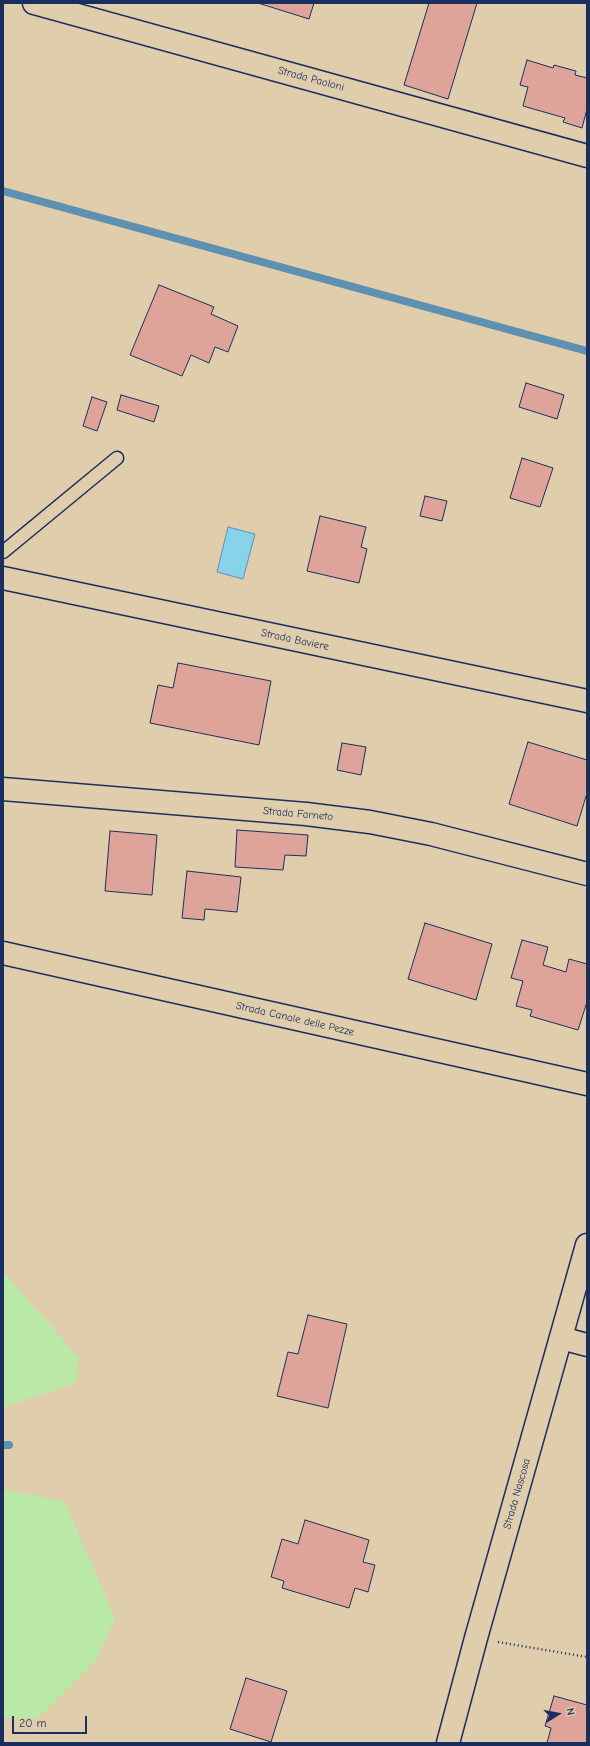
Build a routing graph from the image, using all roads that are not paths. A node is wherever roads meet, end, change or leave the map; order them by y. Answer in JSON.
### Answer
{"nodes":[{"id":1,"x":34,"y":3,"type":"edge"},
{"id":2,"x":587,"y":156,"type":"edge"},
{"id":3,"x":117,"y":458,"type":"dead end"},
{"id":4,"x":3,"y":552,"type":"edge"},
{"id":5,"x":3,"y":578,"type":"edge"},
{"id":6,"x":587,"y":702,"type":"edge"},
{"id":7,"x":3,"y":789,"type":"edge"},
{"id":8,"x":587,"y":874,"type":"edge"},
{"id":9,"x":3,"y":953,"type":"edge"},
{"id":10,"x":587,"y":1084,"type":"edge"},
{"id":11,"x":587,"y":1245,"type":"edge"},
{"id":12,"x":561,"y":1338,"type":"junction"},
{"id":13,"x":587,"y":1345,"type":"edge"},
{"id":14,"x":448,"y":1743,"type":"edge"}],
"edges":[{"from":1,"to":2,"type":"street","name":"Strada Paoloni"},
{"from":3,"to":4,"type":"lane"},
{"from":5,"to":6,"type":"street","name":"Strada Baviere"},
{"from":7,"to":8,"type":"street","name":"Strada Farneto"},
{"from":9,"to":10,"type":"street","name":"Strada Canale delle Pezze"},
{"from":11,"to":12,"type":"street","name":"Strada Nascosa"},
{"from":12,"to":13,"type":"street"},
{"from":12,"to":14,"type":"street","name":"Strada Nascosa"}]}
